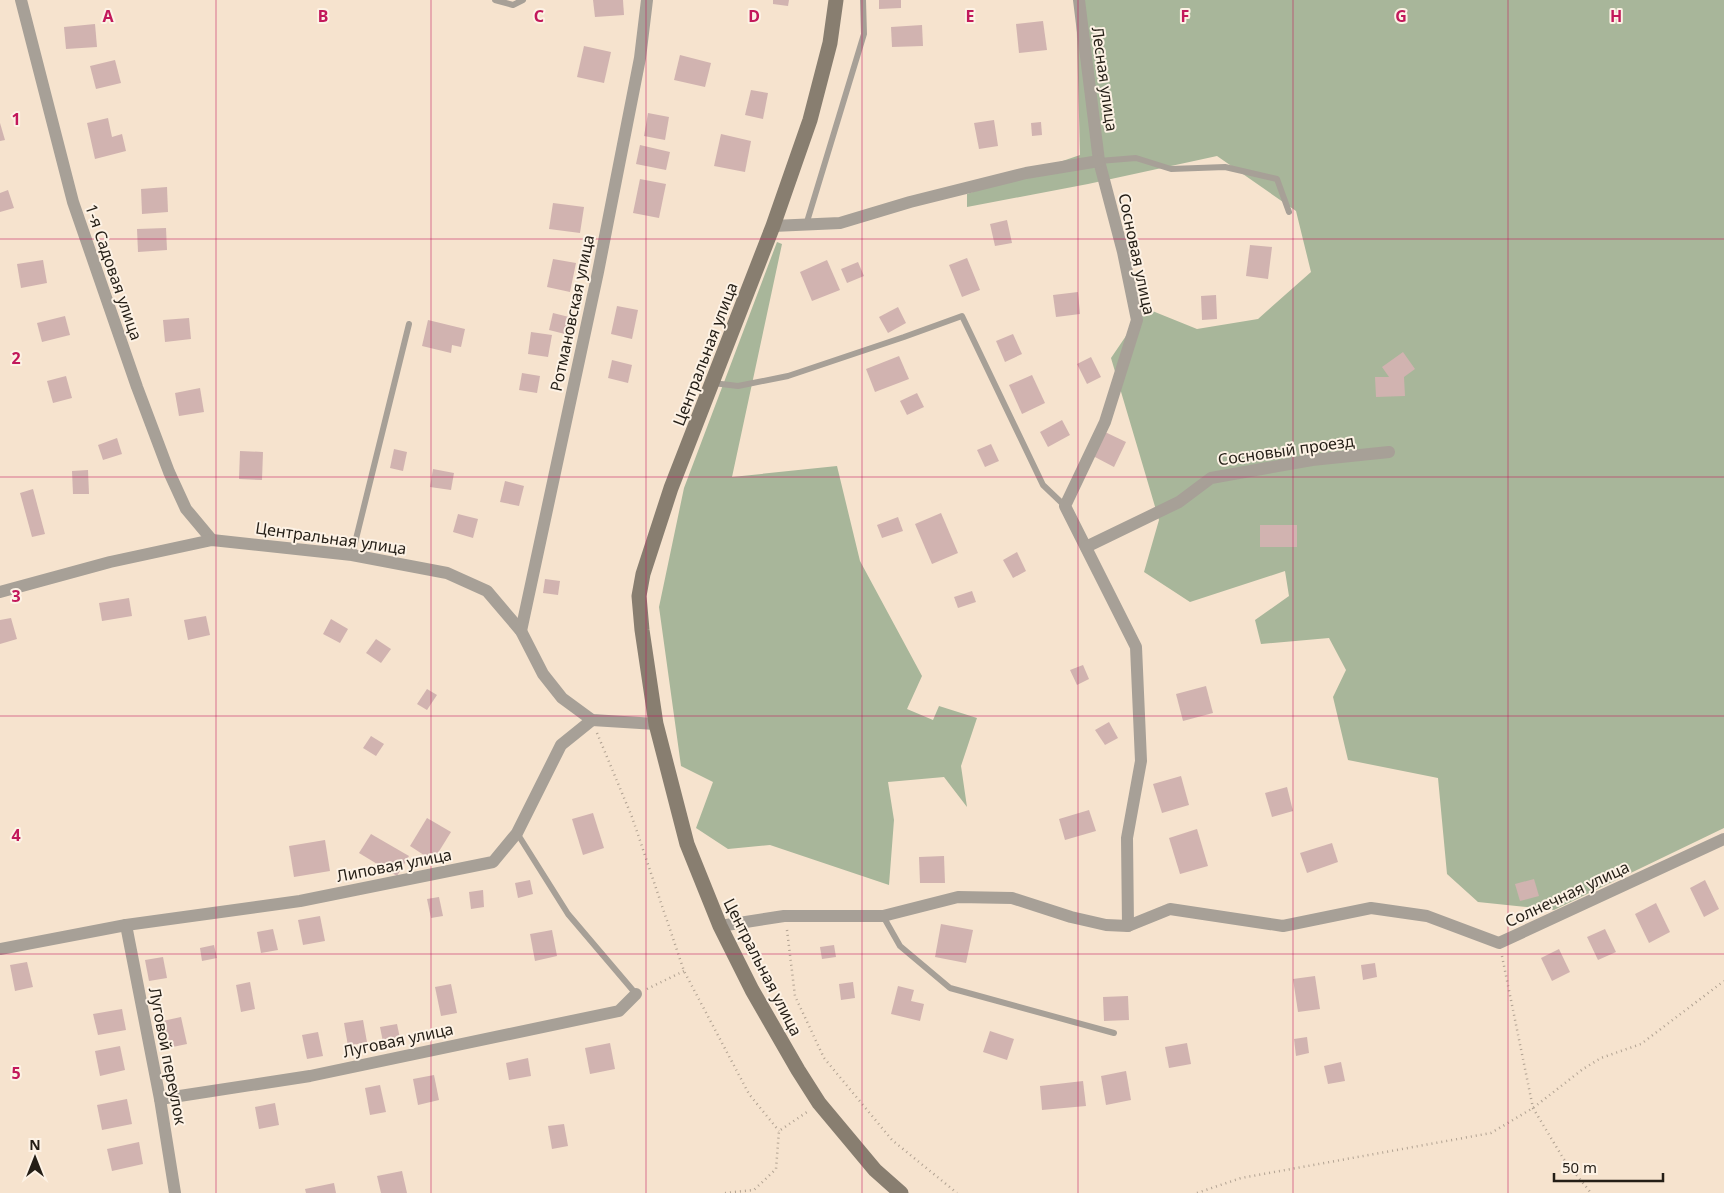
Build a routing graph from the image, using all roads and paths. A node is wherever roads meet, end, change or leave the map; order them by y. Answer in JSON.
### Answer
{"nodes":[{"id":1,"x":21,"y":0,"type":"edge"},
{"id":2,"x":495,"y":0,"type":"edge"},
{"id":3,"x":523,"y":0,"type":"edge"},
{"id":4,"x":647,"y":0,"type":"edge"},
{"id":5,"x":836,"y":0,"type":"edge"},
{"id":6,"x":863,"y":0,"type":"edge"},
{"id":7,"x":1079,"y":0,"type":"edge"},
{"id":8,"x":1099,"y":162,"type":"junction"},
{"id":9,"x":1289,"y":212,"type":"dead end"},
{"id":10,"x":806,"y":224,"type":"junction"},
{"id":11,"x":773,"y":226,"type":"junction"},
{"id":12,"x":409,"y":324,"type":"dead end"},
{"id":13,"x":713,"y":383,"type":"junction"},
{"id":14,"x":1389,"y":452,"type":"dead end"},
{"id":15,"x":1065,"y":506,"type":"junction"},
{"id":16,"x":212,"y":540,"type":"junction"},
{"id":17,"x":1086,"y":547,"type":"junction"},
{"id":18,"x":352,"y":555,"type":"junction"},
{"id":19,"x":0,"y":592,"type":"edge"},
{"id":20,"x":521,"y":631,"type":"junction"},
{"id":21,"x":592,"y":720,"type":"junction"},
{"id":22,"x":656,"y":724,"type":"junction"},
{"id":23,"x":517,"y":833,"type":"junction"},
{"id":24,"x":1724,"y":839,"type":"edge"},
{"id":25,"x":784,"y":916,"type":"junction"},
{"id":26,"x":883,"y":916,"type":"junction"},
{"id":27,"x":126,"y":925,"type":"junction"},
{"id":28,"x":720,"y":926,"type":"junction"},
{"id":29,"x":1128,"y":926,"type":"junction"},
{"id":30,"x":1499,"y":943,"type":"junction"},
{"id":31,"x":0,"y":949,"type":"edge"},
{"id":32,"x":684,"y":971,"type":"junction"},
{"id":33,"x":1724,"y":981,"type":"edge"},
{"id":34,"x":636,"y":994,"type":"junction"},
{"id":35,"x":1114,"y":1033,"type":"dead end"},
{"id":36,"x":160,"y":1099,"type":"junction"},
{"id":37,"x":819,"y":1103,"type":"junction"},
{"id":38,"x":1534,"y":1108,"type":"junction"},
{"id":39,"x":780,"y":1131,"type":"junction"},
{"id":40,"x":176,"y":1193,"type":"edge"},
{"id":41,"x":725,"y":1193,"type":"edge"},
{"id":42,"x":901,"y":1193,"type":"edge"},
{"id":43,"x":957,"y":1193,"type":"edge"},
{"id":44,"x":1196,"y":1193,"type":"edge"},
{"id":45,"x":1592,"y":1193,"type":"edge"}],
"edges":[{"from":1,"to":16,"type":"street","name":"1-я Садовая улица"},
{"from":2,"to":3,"type":"lane"},
{"from":4,"to":20,"type":"street","name":"Ротмановская улица"},
{"from":5,"to":11,"type":"street","name":"Центральная улица"},
{"from":6,"to":10,"type":"lane"},
{"from":7,"to":8,"type":"street","name":"Лесная улица"},
{"from":8,"to":9,"type":"lane"},
{"from":8,"to":10,"type":"street"},
{"from":8,"to":15,"type":"street","name":"Сосновая улица"},
{"from":10,"to":11,"type":"street"},
{"from":11,"to":13,"type":"street","name":"Центральная улица"},
{"from":12,"to":18,"type":"lane"},
{"from":13,"to":15,"type":"lane"},
{"from":13,"to":22,"type":"street","name":"Центральная улица"},
{"from":14,"to":17,"type":"street","name":"Сосновый проезд"},
{"from":15,"to":17,"type":"street"},
{"from":16,"to":18,"type":"street","name":"Центральная улица"},
{"from":16,"to":19,"type":"street","name":"Центральная улица"},
{"from":17,"to":29,"type":"street"},
{"from":18,"to":20,"type":"street","name":"Центральная улица"},
{"from":20,"to":21,"type":"street","name":"Центральная улица"},
{"from":21,"to":22,"type":"street"},
{"from":21,"to":23,"type":"street","name":"Липовая улица"},
{"from":21,"to":32,"type":"path"},
{"from":22,"to":28,"type":"street","name":"Центральная улица"},
{"from":23,"to":27,"type":"street","name":"Липовая улица"},
{"from":23,"to":34,"type":"lane"},
{"from":24,"to":30,"type":"street","name":"Солнечная улица"},
{"from":25,"to":26,"type":"street","name":"Солнечная улица"},
{"from":25,"to":28,"type":"street","name":"Солнечная улица"},
{"from":25,"to":43,"type":"path"},
{"from":26,"to":29,"type":"street","name":"Солнечная улица"},
{"from":26,"to":35,"type":"lane"},
{"from":27,"to":31,"type":"street","name":"Липовая улица"},
{"from":27,"to":36,"type":"street","name":"Луговой переулок"},
{"from":28,"to":37,"type":"street","name":"Центральная улица"},
{"from":29,"to":30,"type":"street","name":"Солнечная улица"},
{"from":30,"to":38,"type":"path"},
{"from":32,"to":34,"type":"path"},
{"from":32,"to":39,"type":"path"},
{"from":33,"to":38,"type":"path"},
{"from":34,"to":36,"type":"street","name":"Луговая улица"},
{"from":36,"to":40,"type":"street","name":"Луговой переулок"},
{"from":37,"to":39,"type":"path"},
{"from":37,"to":42,"type":"street","name":"Центральная улица"},
{"from":38,"to":44,"type":"path"},
{"from":38,"to":45,"type":"path"},
{"from":39,"to":41,"type":"path"}]}
